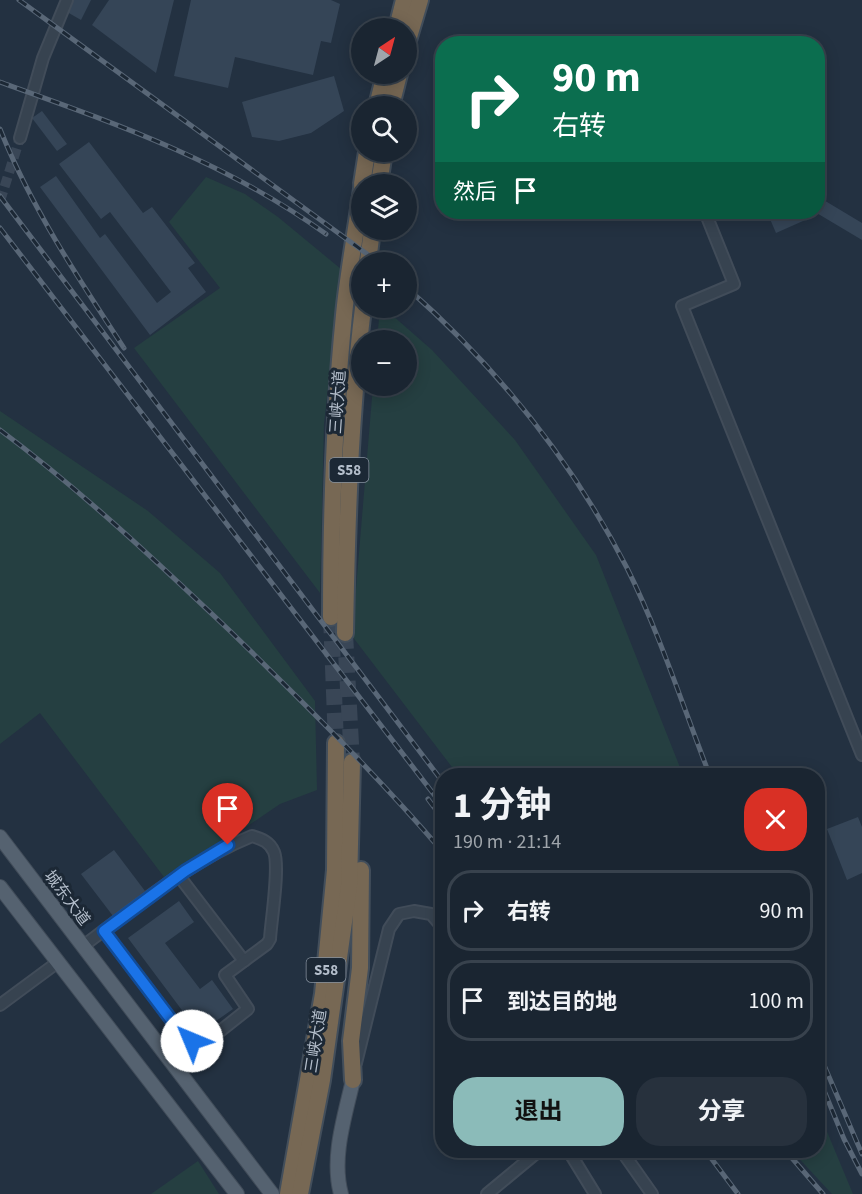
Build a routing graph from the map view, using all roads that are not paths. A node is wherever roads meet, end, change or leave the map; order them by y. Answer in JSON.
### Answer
{"nodes":[{"id":1,"x":67,"y":0,"type":"edge"},
{"id":2,"x":404,"y":0,"type":"edge"},
{"id":3,"x":420,"y":0,"type":"edge"},
{"id":4,"x":399,"y":18,"type":"edge"},
{"id":5,"x":415,"y":18,"type":"edge"},
{"id":6,"x":20,"y":138,"type":"tunnel mouth"},
{"id":7,"x":708,"y":219,"type":"edge"},
{"id":8,"x":354,"y":240,"type":"edge"},
{"id":9,"x":362,"y":318,"type":"edge"},
{"id":10,"x":331,"y":616,"type":"tunnel mouth"},
{"id":11,"x":345,"y":633,"type":"tunnel mouth"},
{"id":12,"x":336,"y":743,"type":"tunnel mouth"},
{"id":13,"x":862,"y":755,"type":"edge"},
{"id":14,"x":0,"y":837,"type":"edge"},
{"id":15,"x":179,"y":876,"type":"junction"},
{"id":16,"x":0,"y":887,"type":"edge"},
{"id":17,"x":435,"y":918,"type":"edge"},
{"id":18,"x":104,"y":931,"type":"junction"},
{"id":19,"x":83,"y":946,"type":"junction"},
{"id":20,"x":244,"y":961,"type":"junction"},
{"id":21,"x":58,"y":962,"type":"junction"},
{"id":22,"x":0,"y":1005,"type":"edge"},
{"id":23,"x":353,"y":1080,"type":"junction"},
{"id":24,"x":530,"y":1158,"type":"edge"},
{"id":25,"x":573,"y":1158,"type":"edge"},
{"id":26,"x":627,"y":1158,"type":"edge"},
{"id":27,"x":237,"y":1194,"type":"edge"},
{"id":28,"x":272,"y":1194,"type":"edge"},
{"id":29,"x":288,"y":1194,"type":"edge"},
{"id":30,"x":300,"y":1194,"type":"edge"},
{"id":31,"x":340,"y":1194,"type":"edge"},
{"id":32,"x":487,"y":1194,"type":"edge"},
{"id":33,"x":595,"y":1194,"type":"edge"},
{"id":34,"x":652,"y":1194,"type":"edge"}],
"edges":[{"from":1,"to":6,"type":"street"},
{"from":2,"to":4,"type":"highway"},
{"from":3,"to":5,"type":"highway"},
{"from":7,"to":13,"type":"street"},
{"from":8,"to":10,"type":"highway","name":"三峡大道","number":"S58"},
{"from":9,"to":11,"type":"highway","name":"三峡大道","number":"S58"},
{"from":12,"to":29,"type":"highway","name":"三峡大道","number":"S58"},
{"from":14,"to":19,"type":"main road","name":"城东大道"},
{"from":15,"to":18,"type":"street"},
{"from":15,"to":20,"type":"street"},
{"from":15,"to":20,"type":"street"},
{"from":16,"to":21,"type":"main road"},
{"from":17,"to":23,"type":"street"},
{"from":18,"to":19,"type":"street"},
{"from":18,"to":20,"type":"street"},
{"from":19,"to":28,"type":"main road","name":"城东大道"},
{"from":21,"to":22,"type":"street"},
{"from":21,"to":27,"type":"main road"},
{"from":23,"to":30,"type":"highway","name":"三峡大道","number":"S58"},
{"from":23,"to":31,"type":"main road"},
{"from":24,"to":32,"type":"street"},
{"from":25,"to":33,"type":"street"},
{"from":26,"to":34,"type":"street"}]}
